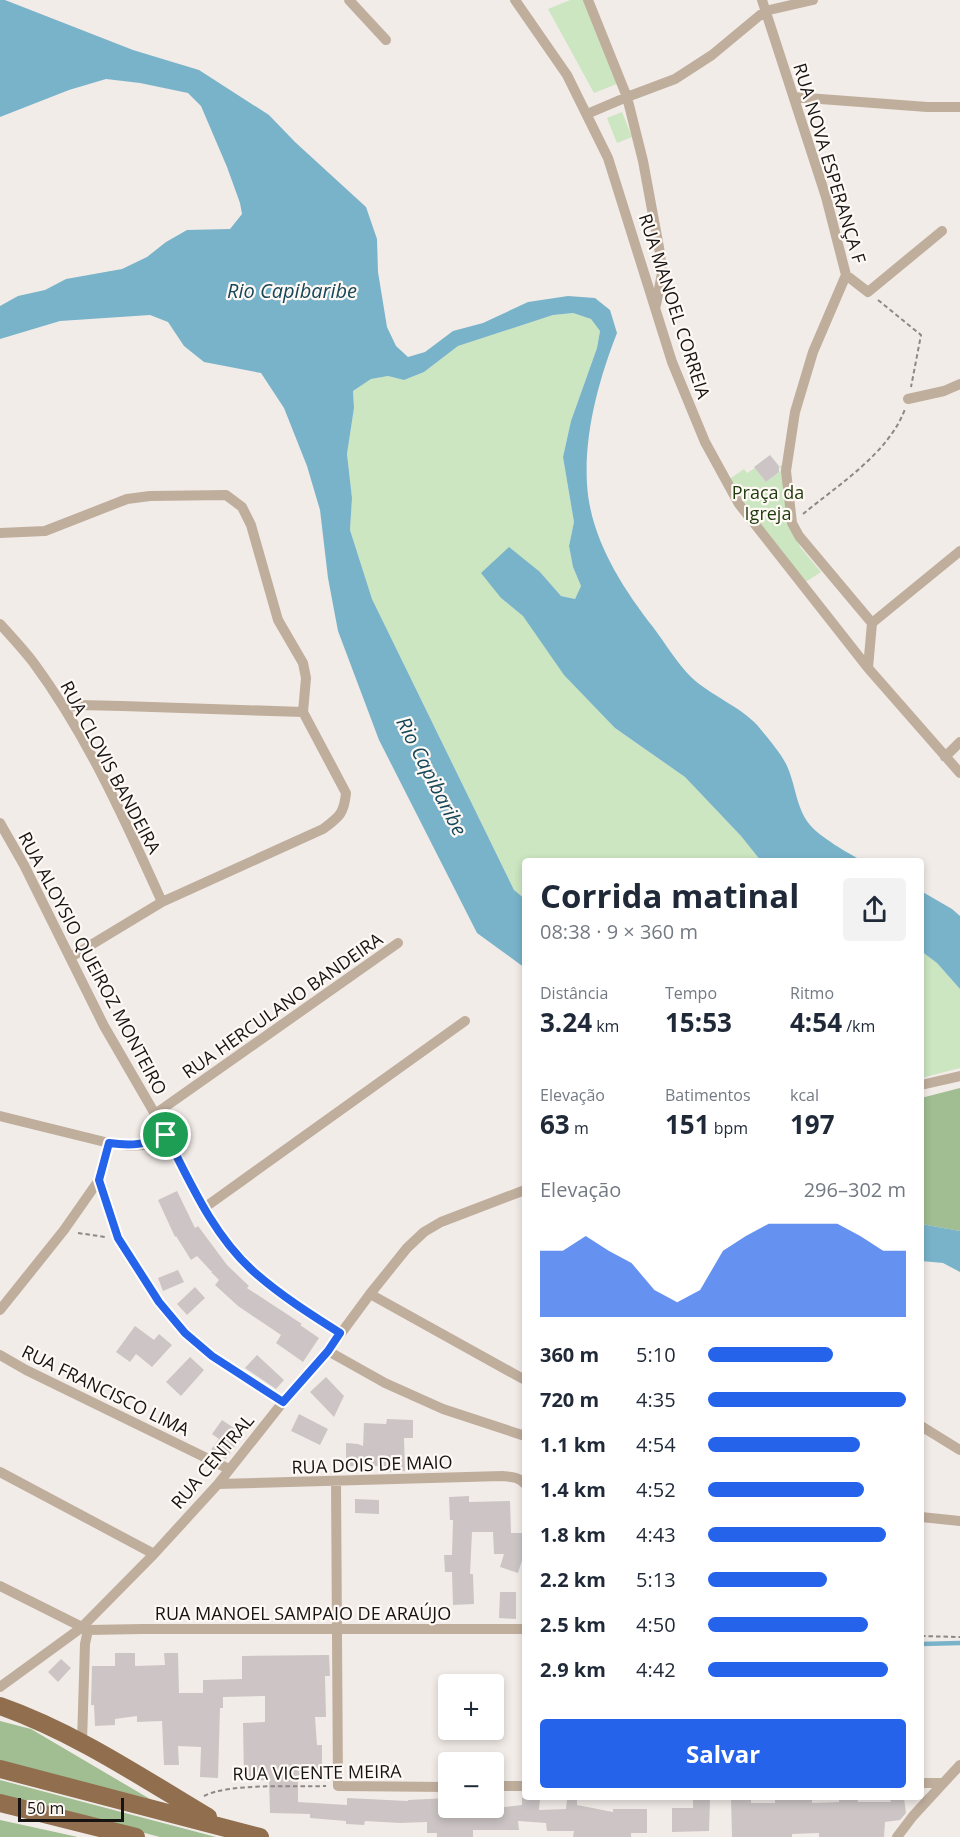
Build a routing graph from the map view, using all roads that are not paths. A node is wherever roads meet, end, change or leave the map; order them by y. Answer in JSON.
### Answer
{"nodes":[{"id":1,"x":349,"y":0,"type":"edge"},
{"id":2,"x":515,"y":0,"type":"edge"},
{"id":3,"x":588,"y":0,"type":"edge"},
{"id":4,"x":813,"y":0,"type":"edge"},
{"id":5,"x":764,"y":6,"type":"edge"},
{"id":6,"x":386,"y":40,"type":"dead end"},
{"id":7,"x":794,"y":97,"type":"junction"},
{"id":8,"x":627,"y":98,"type":"junction"},
{"id":9,"x":960,"y":107,"type":"edge"},
{"id":10,"x":587,"y":114,"type":"junction"},
{"id":11,"x":942,"y":231,"type":"dead end"},
{"id":12,"x":846,"y":275,"type":"junction"},
{"id":13,"x":655,"y":312,"type":"junction"},
{"id":14,"x":960,"y":384,"type":"edge"},
{"id":15,"x":908,"y":399,"type":"road end"},
{"id":16,"x":0,"y":533,"type":"edge"},
{"id":17,"x":960,"y":551,"type":"edge"},
{"id":18,"x":872,"y":623,"type":"junction"},
{"id":19,"x":0,"y":624,"type":"edge"},
{"id":20,"x":868,"y":668,"type":"junction"},
{"id":21,"x":64,"y":708,"type":"junction"},
{"id":22,"x":303,"y":712,"type":"junction"},
{"id":23,"x":960,"y":742,"type":"edge"},
{"id":24,"x":945,"y":757,"type":"junction"},
{"id":25,"x":960,"y":773,"type":"edge"},
{"id":26,"x":0,"y":823,"type":"edge"},
{"id":27,"x":162,"y":902,"type":"junction"},
{"id":28,"x":398,"y":943,"type":"dead end"},
{"id":29,"x":71,"y":957,"type":"junction"},
{"id":30,"x":465,"y":1021,"type":"dead end"},
{"id":31,"x":960,"y":1076,"type":"edge"},
{"id":32,"x":924,"y":1084,"type":"edge"},
{"id":33,"x":155,"y":1114,"type":"junction"},
{"id":34,"x":0,"y":1116,"type":"edge"},
{"id":35,"x":166,"y":1135,"type":"junction"},
{"id":36,"x":109,"y":1143,"type":"junction"},
{"id":37,"x":99,"y":1180,"type":"junction"},
{"id":38,"x":522,"y":1191,"type":"edge"},
{"id":39,"x":204,"y":1208,"type":"junction"},
{"id":40,"x":370,"y":1294,"type":"junction"},
{"id":41,"x":0,"y":1310,"type":"edge"},
{"id":42,"x":340,"y":1333,"type":"junction"},
{"id":43,"x":328,"y":1351,"type":"junction"},
{"id":44,"x":0,"y":1355,"type":"edge"},
{"id":45,"x":522,"y":1378,"type":"edge"},
{"id":46,"x":283,"y":1402,"type":"junction"},
{"id":47,"x":924,"y":1428,"type":"edge"},
{"id":48,"x":522,"y":1435,"type":"edge"},
{"id":49,"x":960,"y":1450,"type":"edge"},
{"id":50,"x":229,"y":1469,"type":"junction"},
{"id":51,"x":0,"y":1472,"type":"edge"},
{"id":52,"x":522,"y":1480,"type":"edge"},
{"id":53,"x":336,"y":1482,"type":"junction"},
{"id":54,"x":218,"y":1484,"type":"junction"},
{"id":55,"x":924,"y":1517,"type":"edge"},
{"id":56,"x":960,"y":1521,"type":"edge"},
{"id":57,"x":154,"y":1554,"type":"junction"},
{"id":58,"x":0,"y":1586,"type":"edge"},
{"id":59,"x":85,"y":1629,"type":"junction"},
{"id":60,"x":522,"y":1629,"type":"edge"},
{"id":61,"x":338,"y":1630,"type":"junction"},
{"id":62,"x":0,"y":1687,"type":"edge"},
{"id":63,"x":0,"y":1706,"type":"edge"},
{"id":64,"x":82,"y":1742,"type":"junction"},
{"id":65,"x":960,"y":1765,"type":"edge"},
{"id":66,"x":0,"y":1769,"type":"edge"},
{"id":67,"x":924,"y":1783,"type":"edge"},
{"id":68,"x":942,"y":1783,"type":"junction"},
{"id":69,"x":504,"y":1786,"type":"edge"},
{"id":70,"x":522,"y":1786,"type":"edge"},
{"id":71,"x":438,"y":1787,"type":"edge"},
{"id":72,"x":0,"y":1803,"type":"edge"},
{"id":73,"x":228,"y":1828,"type":"junction"},
{"id":74,"x":136,"y":1837,"type":"edge"},
{"id":75,"x":260,"y":1837,"type":"edge"},
{"id":76,"x":897,"y":1837,"type":"edge"}],
"edges":[{"from":1,"to":6,"type":"street"},
{"from":2,"to":10,"type":"street","name":"RUA MANOEL CORREIA"},
{"from":3,"to":8,"type":"street"},
{"from":4,"to":5,"type":"street"},
{"from":5,"to":7,"type":"street","name":"RUA NOVA ESPERANÇA F"},
{"from":5,"to":8,"type":"street"},
{"from":7,"to":9,"type":"street"},
{"from":7,"to":12,"type":"street","name":"RUA NOVA ESPERANÇA F"},
{"from":8,"to":10,"type":"street"},
{"from":8,"to":13,"type":"street"},
{"from":10,"to":13,"type":"street","name":"RUA MANOEL CORREIA"},
{"from":11,"to":12,"type":"street"},
{"from":12,"to":18,"type":"street","name":"RUA NOVA ESPERANÇA F"},
{"from":13,"to":20,"type":"street","name":"RUA MANOEL CORREIA"},
{"from":14,"to":15,"type":"street"},
{"from":16,"to":22,"type":"street"},
{"from":17,"to":18,"type":"street"},
{"from":18,"to":20,"type":"street"},
{"from":19,"to":21,"type":"street","name":"RUA CLOVIS BANDEIRA"},
{"from":20,"to":24,"type":"street","name":"RUA MANOEL CORREIA"},
{"from":21,"to":22,"type":"street"},
{"from":21,"to":27,"type":"street","name":"RUA CLOVIS BANDEIRA"},
{"from":22,"to":27,"type":"street"},
{"from":23,"to":24,"type":"street"},
{"from":24,"to":25,"type":"street","name":"RUA MANOEL CORREIA"},
{"from":26,"to":29,"type":"street","name":"RUA ALOYSIO QUEIROZ MONTEIRO"},
{"from":27,"to":29,"type":"street"},
{"from":28,"to":33,"type":"street","name":"RUA HERCULANO BANDEIRA"},
{"from":29,"to":33,"type":"street","name":"RUA ALOYSIO QUEIROZ MONTEIRO"},
{"from":30,"to":39,"type":"street"},
{"from":31,"to":32,"type":"street"},
{"from":33,"to":35,"type":"street","name":"RUA ALOYSIO QUEIROZ MONTEIRO"},
{"from":34,"to":36,"type":"street"},
{"from":35,"to":36,"type":"street"},
{"from":35,"to":39,"type":"street","name":"RUA ALOYSIO QUEIROZ MONTEIRO"},
{"from":36,"to":37,"type":"street"},
{"from":37,"to":41,"type":"street"},
{"from":37,"to":46,"type":"street"},
{"from":38,"to":40,"type":"street","name":"RUA CENTRAL"},
{"from":39,"to":42,"type":"street","name":"RUA ALOYSIO QUEIROZ MONTEIRO"},
{"from":40,"to":42,"type":"street","name":"RUA CENTRAL"},
{"from":40,"to":45,"type":"street"},
{"from":42,"to":43,"type":"street","name":"RUA CENTRAL"},
{"from":43,"to":46,"type":"street","name":"RUA CENTRAL"},
{"from":43,"to":48,"type":"street"},
{"from":44,"to":50,"type":"street","name":"RUA FRANCISCO LIMA"},
{"from":46,"to":50,"type":"street","name":"RUA CENTRAL"},
{"from":47,"to":49,"type":"street"},
{"from":50,"to":54,"type":"street","name":"RUA CENTRAL"},
{"from":51,"to":57,"type":"street"},
{"from":52,"to":53,"type":"street","name":"RUA DOIS DE MAIO"},
{"from":53,"to":54,"type":"street","name":"RUA DOIS DE MAIO"},
{"from":53,"to":61,"type":"street"},
{"from":54,"to":57,"type":"street","name":"RUA CENTRAL"},
{"from":55,"to":56,"type":"street"},
{"from":57,"to":59,"type":"street","name":"RUA CENTRAL"},
{"from":58,"to":59,"type":"street"},
{"from":59,"to":61,"type":"street","name":"RUA MANOEL SAMPAIO DE ARAÚJO"},
{"from":59,"to":62,"type":"street","name":"RUA CENTRAL"},
{"from":59,"to":64,"type":"street"},
{"from":60,"to":61,"type":"street","name":"RUA MANOEL SAMPAIO DE ARAÚJO"},
{"from":61,"to":71,"type":"street","name":"RUA VICENTE MEIRA"},
{"from":63,"to":64,"type":"highway"},
{"from":64,"to":73,"type":"highway"},
{"from":65,"to":68,"type":"street"},
{"from":66,"to":73,"type":"highway"},
{"from":67,"to":68,"type":"street"},
{"from":68,"to":76,"type":"street"},
{"from":69,"to":70,"type":"street"},
{"from":72,"to":74,"type":"highway"},
{"from":73,"to":75,"type":"highway"}]}
